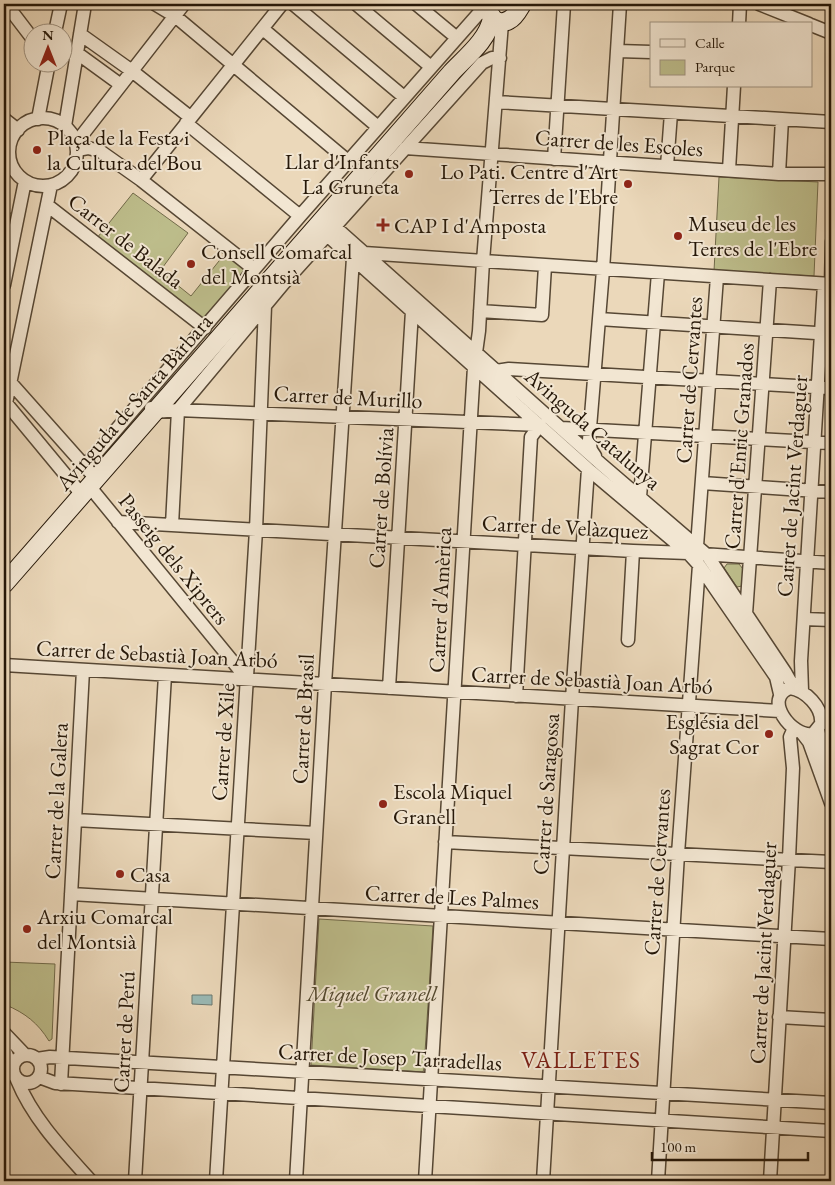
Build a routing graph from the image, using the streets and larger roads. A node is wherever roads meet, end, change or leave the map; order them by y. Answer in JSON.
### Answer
{"nodes":[{"id":1,"x":6,"y":4,"type":"edge"},
{"id":2,"x":61,"y":4,"type":"edge"},
{"id":3,"x":85,"y":4,"type":"edge"},
{"id":4,"x":155,"y":4,"type":"edge"},
{"id":5,"x":169,"y":4,"type":"edge"},
{"id":6,"x":184,"y":4,"type":"edge"},
{"id":7,"x":282,"y":4,"type":"edge"},
{"id":8,"x":293,"y":4,"type":"edge"},
{"id":9,"x":356,"y":4,"type":"edge"},
{"id":10,"x":416,"y":4,"type":"edge"},
{"id":11,"x":564,"y":4,"type":"edge"},
{"id":12,"x":620,"y":4,"type":"edge"},
{"id":13,"x":740,"y":4,"type":"edge"},
{"id":14,"x":759,"y":4,"type":"edge"},
{"id":15,"x":497,"y":10,"type":"edge"},
{"id":16,"x":175,"y":16,"type":"junction"},
{"id":17,"x":57,"y":22,"type":"edge"},
{"id":18,"x":739,"y":22,"type":"edge"},
{"id":19,"x":805,"y":22,"type":"edge"},
{"id":20,"x":22,"y":25,"type":"edge"},
{"id":21,"x":812,"y":25,"type":"edge"},
{"id":22,"x":263,"y":29,"type":"junction"},
{"id":23,"x":831,"y":33,"type":"edge"},
{"id":24,"x":80,"y":34,"type":"junction"},
{"id":25,"x":457,"y":38,"type":"junction"},
{"id":26,"x":618,"y":51,"type":"junction"},
{"id":27,"x":650,"y":52,"type":"edge"},
{"id":28,"x":77,"y":53,"type":"junction"},
{"id":29,"x":500,"y":58,"type":"junction"},
{"id":30,"x":234,"y":64,"type":"junction"},
{"id":31,"x":431,"y":67,"type":"junction"},
{"id":32,"x":132,"y":71,"type":"junction"},
{"id":33,"x":47,"y":72,"type":"edge"},
{"id":34,"x":121,"y":85,"type":"junction"},
{"id":35,"x":734,"y":88,"type":"edge"},
{"id":36,"x":404,"y":98,"type":"junction"},
{"id":37,"x":496,"y":102,"type":"junction"},
{"id":38,"x":557,"y":106,"type":"junction"},
{"id":39,"x":614,"y":109,"type":"junction"},
{"id":40,"x":671,"y":113,"type":"junction"},
{"id":41,"x":732,"y":116,"type":"junction"},
{"id":42,"x":4,"y":119,"type":"edge"},
{"id":43,"x":38,"y":119,"type":"junction"},
{"id":44,"x":782,"y":119,"type":"junction"},
{"id":45,"x":188,"y":120,"type":"junction"},
{"id":46,"x":831,"y":122,"type":"edge"},
{"id":47,"x":65,"y":126,"type":"junction"},
{"id":48,"x":378,"y":127,"type":"junction"},
{"id":49,"x":18,"y":130,"type":"junction"},
{"id":50,"x":76,"y":147,"type":"junction"},
{"id":51,"x":405,"y":148,"type":"junction"},
{"id":52,"x":492,"y":154,"type":"junction"},
{"id":53,"x":554,"y":159,"type":"junction"},
{"id":54,"x":348,"y":161,"type":"junction"},
{"id":55,"x":610,"y":162,"type":"junction"},
{"id":56,"x":666,"y":166,"type":"junction"},
{"id":57,"x":729,"y":170,"type":"junction"},
{"id":58,"x":9,"y":173,"type":"edge"},
{"id":59,"x":829,"y":173,"type":"edge"},
{"id":60,"x":779,"y":174,"type":"junction"},
{"id":61,"x":141,"y":180,"type":"junction"},
{"id":62,"x":25,"y":181,"type":"junction"},
{"id":63,"x":51,"y":185,"type":"junction"},
{"id":64,"x":47,"y":205,"type":"junction"},
{"id":65,"x":300,"y":216,"type":"junction"},
{"id":66,"x":331,"y":231,"type":"junction"},
{"id":67,"x":358,"y":256,"type":"junction"},
{"id":68,"x":404,"y":256,"type":"junction"},
{"id":69,"x":483,"y":261,"type":"junction"},
{"id":70,"x":546,"y":266,"type":"junction"},
{"id":71,"x":254,"y":269,"type":"junction"},
{"id":72,"x":603,"y":270,"type":"junction"},
{"id":73,"x":658,"y":273,"type":"junction"},
{"id":74,"x":717,"y":277,"type":"junction"},
{"id":75,"x":770,"y":280,"type":"junction"},
{"id":76,"x":828,"y":284,"type":"edge"},
{"id":77,"x":4,"y":285,"type":"edge"},
{"id":78,"x":400,"y":285,"type":"junction"},
{"id":79,"x":265,"y":306,"type":"junction"},
{"id":80,"x":412,"y":311,"type":"junction"},
{"id":81,"x":480,"y":311,"type":"junction"},
{"id":82,"x":599,"y":319,"type":"junction"},
{"id":83,"x":654,"y":322,"type":"junction"},
{"id":84,"x":713,"y":326,"type":"junction"},
{"id":85,"x":204,"y":328,"type":"junction"},
{"id":86,"x":767,"y":330,"type":"junction"},
{"id":87,"x":827,"y":334,"type":"edge"},
{"id":88,"x":476,"y":353,"type":"junction"},
{"id":89,"x":474,"y":367,"type":"junction"},
{"id":90,"x":496,"y":371,"type":"junction"},
{"id":91,"x":595,"y":373,"type":"junction"},
{"id":92,"x":650,"y":376,"type":"junction"},
{"id":93,"x":709,"y":380,"type":"junction"},
{"id":94,"x":7,"y":382,"type":"edge"},
{"id":95,"x":763,"y":383,"type":"junction"},
{"id":96,"x":825,"y":387,"type":"edge"},
{"id":97,"x":142,"y":400,"type":"junction"},
{"id":98,"x":5,"y":408,"type":"edge"},
{"id":99,"x":178,"y":410,"type":"junction"},
{"id":100,"x":155,"y":412,"type":"junction"},
{"id":101,"x":261,"y":414,"type":"junction"},
{"id":102,"x":342,"y":417,"type":"junction"},
{"id":103,"x":406,"y":420,"type":"junction"},
{"id":104,"x":471,"y":423,"type":"junction"},
{"id":105,"x":540,"y":425,"type":"junction"},
{"id":106,"x":561,"y":428,"type":"junction"},
{"id":107,"x":590,"y":430,"type":"junction"},
{"id":108,"x":645,"y":433,"type":"junction"},
{"id":109,"x":705,"y":436,"type":"junction"},
{"id":110,"x":759,"y":439,"type":"junction"},
{"id":111,"x":815,"y":442,"type":"junction"},
{"id":112,"x":831,"y":443,"type":"edge"},
{"id":113,"x":601,"y":464,"type":"junction"},
{"id":114,"x":588,"y":469,"type":"junction"},
{"id":115,"x":88,"y":482,"type":"junction"},
{"id":116,"x":702,"y":483,"type":"junction"},
{"id":117,"x":756,"y":487,"type":"junction"},
{"id":118,"x":812,"y":490,"type":"junction"},
{"id":119,"x":831,"y":492,"type":"edge"},
{"id":120,"x":640,"y":497,"type":"junction"},
{"id":121,"x":118,"y":522,"type":"junction"},
{"id":122,"x":172,"y":525,"type":"junction"},
{"id":123,"x":256,"y":530,"type":"junction"},
{"id":124,"x":334,"y":534,"type":"junction"},
{"id":125,"x":399,"y":538,"type":"junction"},
{"id":126,"x":464,"y":542,"type":"junction"},
{"id":127,"x":525,"y":545,"type":"junction"},
{"id":128,"x":583,"y":548,"type":"junction"},
{"id":129,"x":692,"y":549,"type":"junction"},
{"id":130,"x":633,"y":551,"type":"junction"},
{"id":131,"x":752,"y":558,"type":"junction"},
{"id":132,"x":703,"y":560,"type":"junction"},
{"id":133,"x":808,"y":562,"type":"junction"},
{"id":134,"x":831,"y":563,"type":"edge"},
{"id":135,"x":4,"y":584,"type":"edge"},
{"id":136,"x":746,"y":614,"type":"junction"},
{"id":137,"x":804,"y":618,"type":"junction"},
{"id":138,"x":831,"y":620,"type":"edge"},
{"id":139,"x":628,"y":640,"type":"dead end"},
{"id":140,"x":6,"y":666,"type":"edge"},
{"id":141,"x":83,"y":670,"type":"junction"},
{"id":142,"x":165,"y":675,"type":"junction"},
{"id":143,"x":247,"y":679,"type":"junction"},
{"id":144,"x":325,"y":684,"type":"junction"},
{"id":145,"x":389,"y":688,"type":"junction"},
{"id":146,"x":798,"y":690,"type":"junction"},
{"id":147,"x":455,"y":692,"type":"junction"},
{"id":148,"x":780,"y":694,"type":"junction"},
{"id":149,"x":516,"y":696,"type":"junction"},
{"id":150,"x":572,"y":699,"type":"junction"},
{"id":151,"x":688,"y":706,"type":"junction"},
{"id":152,"x":780,"y":711,"type":"junction"},
{"id":153,"x":825,"y":714,"type":"edge"},
{"id":154,"x":818,"y":729,"type":"junction"},
{"id":155,"x":798,"y":730,"type":"junction"},
{"id":156,"x":831,"y":771,"type":"edge"},
{"id":157,"x":831,"y":803,"type":"edge"},
{"id":158,"x":75,"y":820,"type":"junction"},
{"id":159,"x":156,"y":824,"type":"junction"},
{"id":160,"x":238,"y":829,"type":"junction"},
{"id":161,"x":316,"y":833,"type":"junction"},
{"id":162,"x":445,"y":842,"type":"junction"},
{"id":163,"x":563,"y":848,"type":"junction"},
{"id":164,"x":678,"y":854,"type":"junction"},
{"id":165,"x":789,"y":859,"type":"junction"},
{"id":166,"x":831,"y":862,"type":"edge"},
{"id":167,"x":71,"y":894,"type":"junction"},
{"id":168,"x":152,"y":900,"type":"junction"},
{"id":169,"x":233,"y":904,"type":"junction"},
{"id":170,"x":312,"y":909,"type":"junction"},
{"id":171,"x":441,"y":916,"type":"junction"},
{"id":172,"x":558,"y":923,"type":"junction"},
{"id":173,"x":673,"y":931,"type":"junction"},
{"id":174,"x":784,"y":936,"type":"junction"},
{"id":175,"x":831,"y":939,"type":"edge"},
{"id":176,"x":780,"y":1017,"type":"junction"},
{"id":177,"x":831,"y":1020,"type":"edge"},
{"id":178,"x":4,"y":1034,"type":"edge"},
{"id":179,"x":4,"y":1049,"type":"edge"},
{"id":180,"x":31,"y":1057,"type":"junction"},
{"id":181,"x":62,"y":1058,"type":"junction"},
{"id":182,"x":142,"y":1063,"type":"junction"},
{"id":183,"x":12,"y":1067,"type":"junction"},
{"id":184,"x":223,"y":1067,"type":"junction"},
{"id":185,"x":302,"y":1071,"type":"junction"},
{"id":186,"x":37,"y":1079,"type":"junction"},
{"id":187,"x":431,"y":1079,"type":"junction"},
{"id":188,"x":17,"y":1080,"type":"junction"},
{"id":189,"x":61,"y":1084,"type":"junction"},
{"id":190,"x":549,"y":1086,"type":"junction"},
{"id":191,"x":140,"y":1088,"type":"junction"},
{"id":192,"x":664,"y":1093,"type":"junction"},
{"id":193,"x":221,"y":1094,"type":"junction"},
{"id":194,"x":300,"y":1098,"type":"junction"},
{"id":195,"x":775,"y":1099,"type":"junction"},
{"id":196,"x":831,"y":1103,"type":"edge"},
{"id":197,"x":429,"y":1106,"type":"junction"},
{"id":198,"x":547,"y":1113,"type":"junction"},
{"id":199,"x":36,"y":1115,"type":"junction"},
{"id":200,"x":662,"y":1120,"type":"junction"},
{"id":201,"x":773,"y":1128,"type":"junction"},
{"id":202,"x":831,"y":1131,"type":"edge"},
{"id":203,"x":91,"y":1181,"type":"edge"},
{"id":204,"x":135,"y":1181,"type":"edge"},
{"id":205,"x":216,"y":1181,"type":"edge"},
{"id":206,"x":296,"y":1181,"type":"edge"},
{"id":207,"x":424,"y":1181,"type":"edge"},
{"id":208,"x":543,"y":1181,"type":"edge"},
{"id":209,"x":658,"y":1181,"type":"edge"},
{"id":210,"x":770,"y":1181,"type":"edge"}],
"edges":[{"from":1,"to":20,"type":"street"},
{"from":2,"to":17,"type":"street"},
{"from":3,"to":24,"type":"street"},
{"from":4,"to":16,"type":"street"},
{"from":5,"to":16,"type":"street"},
{"from":6,"to":16,"type":"street"},
{"from":7,"to":22,"type":"street"},
{"from":8,"to":36,"type":"street"},
{"from":9,"to":31,"type":"street"},
{"from":10,"to":25,"type":"street"},
{"from":11,"to":38,"type":"street"},
{"from":12,"to":26,"type":"street"},
{"from":13,"to":18,"type":"street"},
{"from":14,"to":19,"type":"street"},
{"from":15,"to":25,"type":"street"},
{"from":15,"to":29,"type":"street","name":"Carrer d'Amèrica"},
{"from":15,"to":100,"type":"street","name":"Avinguda de Santa Bàrbara"},
{"from":16,"to":30,"type":"street"},
{"from":16,"to":32,"type":"street"},
{"from":21,"to":23,"type":"street"},
{"from":22,"to":30,"type":"street"},
{"from":22,"to":48,"type":"street"},
{"from":24,"to":28,"type":"street"},
{"from":24,"to":32,"type":"street"},
{"from":25,"to":31,"type":"street"},
{"from":26,"to":27,"type":"street"},
{"from":26,"to":39,"type":"street"},
{"from":28,"to":34,"type":"street"},
{"from":28,"to":47,"type":"street"},
{"from":29,"to":37,"type":"street","name":"Carrer d'Amèrica"},
{"from":29,"to":51,"type":"street","name":"Avinguda de Santa Bàrbara"},
{"from":30,"to":45,"type":"street"},
{"from":30,"to":54,"type":"street"},
{"from":31,"to":36,"type":"street"},
{"from":32,"to":34,"type":"street"},
{"from":32,"to":45,"type":"street"},
{"from":33,"to":43,"type":"street"},
{"from":34,"to":50,"type":"street"},
{"from":35,"to":41,"type":"street"},
{"from":36,"to":48,"type":"street"},
{"from":37,"to":38,"type":"street"},
{"from":37,"to":52,"type":"street","name":"Carrer d'Amèrica"},
{"from":38,"to":39,"type":"street"},
{"from":38,"to":53,"type":"street"},
{"from":39,"to":40,"type":"street"},
{"from":39,"to":55,"type":"street"},
{"from":40,"to":41,"type":"street"},
{"from":40,"to":56,"type":"street"},
{"from":41,"to":44,"type":"street"},
{"from":41,"to":57,"type":"street"},
{"from":42,"to":49,"type":"street"},
{"from":43,"to":47,"type":"street"},
{"from":43,"to":49,"type":"street"},
{"from":44,"to":46,"type":"street"},
{"from":44,"to":60,"type":"street"},
{"from":45,"to":61,"type":"street"},
{"from":45,"to":65,"type":"street"},
{"from":47,"to":50,"type":"street"},
{"from":48,"to":54,"type":"street"},
{"from":49,"to":58,"type":"street"},
{"from":50,"to":61,"type":"street"},
{"from":50,"to":63,"type":"street"},
{"from":51,"to":52,"type":"street","name":"Carrer de les Escoles"},
{"from":51,"to":66,"type":"street","name":"Avinguda de Santa Bàrbara"},
{"from":52,"to":53,"type":"street","name":"Carrer de les Escoles"},
{"from":52,"to":69,"type":"street","name":"Carrer d'Amèrica"},
{"from":53,"to":55,"type":"street","name":"Carrer de les Escoles"},
{"from":54,"to":65,"type":"street"},
{"from":55,"to":56,"type":"street","name":"Carrer de les Escoles"},
{"from":55,"to":72,"type":"street"},
{"from":56,"to":57,"type":"street","name":"Carrer de les Escoles"},
{"from":57,"to":60,"type":"street","name":"Carrer de les Escoles"},
{"from":58,"to":62,"type":"street"},
{"from":59,"to":60,"type":"street","name":"Carrer de les Escoles"},
{"from":61,"to":71,"type":"street"},
{"from":62,"to":63,"type":"street"},
{"from":62,"to":77,"type":"street"},
{"from":63,"to":64,"type":"street"},
{"from":64,"to":85,"type":"street","name":"Carrer de Balada"},
{"from":64,"to":94,"type":"street"},
{"from":65,"to":71,"type":"street"},
{"from":66,"to":67,"type":"street","name":"Avinguda Catalunya"},
{"from":66,"to":79,"type":"street","name":"Avinguda de Santa Bàrbara"},
{"from":67,"to":68,"type":"street"},
{"from":67,"to":78,"type":"street","name":"Avinguda Catalunya"},
{"from":67,"to":80,"type":"street"},
{"from":67,"to":102,"type":"street","name":"Carrer de Brasil"},
{"from":68,"to":69,"type":"street"},
{"from":68,"to":78,"type":"street"},
{"from":69,"to":70,"type":"street"},
{"from":69,"to":81,"type":"street","name":"Carrer d'Amèrica"},
{"from":70,"to":72,"type":"street"},
{"from":70,"to":81,"type":"street"},
{"from":71,"to":85,"type":"street"},
{"from":72,"to":73,"type":"street"},
{"from":72,"to":82,"type":"street"},
{"from":73,"to":74,"type":"street"},
{"from":73,"to":83,"type":"street"},
{"from":74,"to":75,"type":"street"},
{"from":74,"to":84,"type":"street","name":"Carrer de Cervantes"},
{"from":75,"to":76,"type":"street"},
{"from":75,"to":86,"type":"street","name":"Carrer d'Enric Granados"},
{"from":76,"to":87,"type":"street","name":"Carrer de Jacint Verdaguer"},
{"from":78,"to":88,"type":"street","name":"Avinguda Catalunya"},
{"from":79,"to":99,"type":"street","name":"Avinguda de Santa Bàrbara"},
{"from":79,"to":101,"type":"street","name":"Carrer de Xile"},
{"from":80,"to":89,"type":"street"},
{"from":80,"to":103,"type":"street","name":"Carrer de Bolívia"},
{"from":81,"to":88,"type":"street","name":"Carrer d'Amèrica"},
{"from":82,"to":83,"type":"street"},
{"from":82,"to":91,"type":"street"},
{"from":83,"to":84,"type":"street"},
{"from":83,"to":92,"type":"street"},
{"from":84,"to":86,"type":"street"},
{"from":84,"to":93,"type":"street","name":"Carrer de Cervantes"},
{"from":85,"to":97,"type":"street"},
{"from":86,"to":87,"type":"street"},
{"from":86,"to":95,"type":"street","name":"Carrer d'Enric Granados"},
{"from":87,"to":96,"type":"street","name":"Carrer de Jacint Verdaguer"},
{"from":88,"to":89,"type":"street","name":"Carrer d'Amèrica"},
{"from":88,"to":90,"type":"street","name":"Avinguda Catalunya"},
{"from":89,"to":104,"type":"street","name":"Carrer d'Amèrica"},
{"from":89,"to":105,"type":"street"},
{"from":90,"to":91,"type":"street"},
{"from":90,"to":106,"type":"street","name":"Avinguda Catalunya"},
{"from":91,"to":92,"type":"street"},
{"from":91,"to":107,"type":"street"},
{"from":92,"to":93,"type":"street"},
{"from":92,"to":108,"type":"street"},
{"from":93,"to":95,"type":"street"},
{"from":93,"to":109,"type":"street","name":"Carrer de Cervantes"},
{"from":94,"to":98,"type":"street"},
{"from":94,"to":115,"type":"street","name":"Passeig dels Xiprers"},
{"from":95,"to":96,"type":"street"},
{"from":95,"to":110,"type":"street","name":"Carrer d'Enric Granados"},
{"from":96,"to":111,"type":"street","name":"Carrer de Jacint Verdaguer"},
{"from":97,"to":100,"type":"street"},
{"from":97,"to":115,"type":"street"},
{"from":98,"to":115,"type":"street","name":"Passeig dels Xiprers"},
{"from":99,"to":100,"type":"street","name":"Carrer de Murillo"},
{"from":99,"to":101,"type":"street","name":"Carrer de Murillo"},
{"from":99,"to":122,"type":"street"},
{"from":100,"to":115,"type":"street","name":"Avinguda de Santa Bàrbara"},
{"from":101,"to":102,"type":"street","name":"Carrer de Murillo"},
{"from":101,"to":123,"type":"street","name":"Carrer de Xile"},
{"from":102,"to":103,"type":"street","name":"Carrer de Murillo"},
{"from":102,"to":124,"type":"street","name":"Carrer de Brasil"},
{"from":103,"to":104,"type":"street","name":"Carrer de Murillo"},
{"from":103,"to":125,"type":"street","name":"Carrer de Bolívia"},
{"from":104,"to":105,"type":"street","name":"Carrer de Murillo"},
{"from":104,"to":126,"type":"street","name":"Carrer d'Amèrica"},
{"from":105,"to":114,"type":"street"},
{"from":105,"to":127,"type":"street"},
{"from":106,"to":107,"type":"street"},
{"from":106,"to":113,"type":"street","name":"Avinguda Catalunya"},
{"from":107,"to":108,"type":"street"},
{"from":107,"to":113,"type":"street"},
{"from":108,"to":109,"type":"street"},
{"from":108,"to":120,"type":"street"},
{"from":109,"to":110,"type":"street"},
{"from":109,"to":116,"type":"street","name":"Carrer de Cervantes"},
{"from":110,"to":111,"type":"street"},
{"from":110,"to":117,"type":"street","name":"Carrer d'Enric Granados"},
{"from":111,"to":112,"type":"street"},
{"from":111,"to":118,"type":"street","name":"Carrer de Jacint Verdaguer"},
{"from":113,"to":120,"type":"street","name":"Avinguda Catalunya"},
{"from":114,"to":128,"type":"street","name":"Carrer de Saragossa"},
{"from":114,"to":129,"type":"street"},
{"from":115,"to":121,"type":"street","name":"Passeig dels Xiprers"},
{"from":115,"to":135,"type":"street","name":"Avinguda de Santa Bàrbara"},
{"from":116,"to":117,"type":"street"},
{"from":116,"to":129,"type":"street","name":"Carrer de Cervantes"},
{"from":117,"to":118,"type":"street"},
{"from":117,"to":131,"type":"street","name":"Carrer d'Enric Granados"},
{"from":118,"to":119,"type":"street"},
{"from":118,"to":133,"type":"street","name":"Carrer de Jacint Verdaguer"},
{"from":120,"to":129,"type":"street","name":"Avinguda Catalunya"},
{"from":121,"to":122,"type":"street","name":"Carrer de Velàzquez"},
{"from":121,"to":143,"type":"street","name":"Passeig dels Xiprers"},
{"from":122,"to":123,"type":"street","name":"Carrer de Velàzquez"},
{"from":123,"to":124,"type":"street","name":"Carrer de Velàzquez"},
{"from":123,"to":143,"type":"street","name":"Carrer de Xile"},
{"from":124,"to":125,"type":"street","name":"Carrer de Velàzquez"},
{"from":124,"to":144,"type":"street","name":"Carrer de Brasil"},
{"from":125,"to":126,"type":"street","name":"Carrer de Velàzquez"},
{"from":125,"to":145,"type":"street","name":"Carrer de Bolívia"},
{"from":126,"to":127,"type":"street","name":"Carrer de Velàzquez"},
{"from":126,"to":147,"type":"street","name":"Carrer d'Amèrica"},
{"from":127,"to":128,"type":"street","name":"Carrer de Velàzquez"},
{"from":127,"to":149,"type":"street"},
{"from":128,"to":130,"type":"street","name":"Carrer de Velàzquez"},
{"from":128,"to":150,"type":"street","name":"Carrer de Saragossa"},
{"from":129,"to":130,"type":"street","name":"Carrer de Velàzquez"},
{"from":129,"to":132,"type":"street"},
{"from":130,"to":139,"type":"street"},
{"from":131,"to":132,"type":"street"},
{"from":131,"to":133,"type":"street"},
{"from":131,"to":136,"type":"street","name":"Carrer d'Enric Granados"},
{"from":132,"to":136,"type":"street"},
{"from":132,"to":148,"type":"street"},
{"from":132,"to":151,"type":"street","name":"Carrer de Cervantes"},
{"from":133,"to":134,"type":"street"},
{"from":133,"to":137,"type":"street","name":"Carrer de Jacint Verdaguer"},
{"from":136,"to":146,"type":"street"},
{"from":137,"to":138,"type":"street"},
{"from":137,"to":146,"type":"street","name":"Carrer de Jacint Verdaguer"},
{"from":140,"to":141,"type":"street","name":"Carrer de Sebastià Joan Arbó"},
{"from":141,"to":142,"type":"street","name":"Carrer de Sebastià Joan Arbó"},
{"from":141,"to":158,"type":"street","name":"Carrer de la Galera"},
{"from":142,"to":143,"type":"street","name":"Carrer de Sebastià Joan Arbó"},
{"from":142,"to":159,"type":"street","name":"Carrer de Perú"},
{"from":143,"to":144,"type":"street","name":"Carrer de Sebastià Joan Arbó"},
{"from":143,"to":160,"type":"street","name":"Carrer de Xile"},
{"from":144,"to":145,"type":"street","name":"Carrer de Sebastià Joan Arbó"},
{"from":144,"to":161,"type":"street","name":"Carrer de Brasil"},
{"from":145,"to":147,"type":"street","name":"Carrer de Sebastià Joan Arbó"},
{"from":146,"to":148,"type":"street"},
{"from":146,"to":153,"type":"street"},
{"from":147,"to":149,"type":"street","name":"Carrer de Sebastià Joan Arbó"},
{"from":147,"to":162,"type":"street","name":"Carrer d'Amèrica"},
{"from":148,"to":152,"type":"street"},
{"from":149,"to":150,"type":"street","name":"Carrer de Sebastià Joan Arbó"},
{"from":150,"to":151,"type":"street","name":"Carrer de Sebastià Joan Arbó"},
{"from":150,"to":163,"type":"street","name":"Carrer de Saragossa"},
{"from":151,"to":152,"type":"street","name":"Carrer de Sebastià Joan Arbó"},
{"from":151,"to":164,"type":"street","name":"Carrer de Cervantes"},
{"from":152,"to":155,"type":"street"},
{"from":153,"to":154,"type":"street"},
{"from":154,"to":155,"type":"street"},
{"from":154,"to":156,"type":"street"},
{"from":155,"to":157,"type":"street"},
{"from":155,"to":165,"type":"street","name":"Carrer de Jacint Verdaguer"},
{"from":158,"to":159,"type":"street"},
{"from":158,"to":167,"type":"street","name":"Carrer de la Galera"},
{"from":159,"to":160,"type":"street"},
{"from":159,"to":168,"type":"street","name":"Carrer de Perú"},
{"from":160,"to":161,"type":"street"},
{"from":160,"to":169,"type":"street","name":"Carrer de Xile"},
{"from":161,"to":170,"type":"street","name":"Carrer de Brasil"},
{"from":162,"to":163,"type":"street"},
{"from":162,"to":171,"type":"street","name":"Carrer d'Amèrica"},
{"from":163,"to":164,"type":"street"},
{"from":163,"to":172,"type":"street","name":"Carrer de Saragossa"},
{"from":164,"to":165,"type":"street"},
{"from":164,"to":173,"type":"street","name":"Carrer de Cervantes"},
{"from":165,"to":166,"type":"street"},
{"from":165,"to":174,"type":"street","name":"Carrer de Jacint Verdaguer"},
{"from":167,"to":168,"type":"street","name":"Carrer de Les Palmes"},
{"from":167,"to":181,"type":"street","name":"Carrer de la Galera"},
{"from":168,"to":169,"type":"street","name":"Carrer de Les Palmes"},
{"from":168,"to":182,"type":"street","name":"Carrer de Perú"},
{"from":169,"to":170,"type":"street","name":"Carrer de Les Palmes"},
{"from":169,"to":184,"type":"street","name":"Carrer de Xile"},
{"from":170,"to":171,"type":"street","name":"Carrer de Les Palmes"},
{"from":170,"to":185,"type":"street","name":"Carrer de Brasil"},
{"from":171,"to":172,"type":"street","name":"Carrer de Les Palmes"},
{"from":171,"to":187,"type":"street","name":"Carrer d'Amèrica"},
{"from":172,"to":173,"type":"street","name":"Carrer de Les Palmes"},
{"from":172,"to":190,"type":"street","name":"Carrer de Saragossa"},
{"from":173,"to":174,"type":"street","name":"Carrer de Les Palmes"},
{"from":173,"to":192,"type":"street","name":"Carrer de Cervantes"},
{"from":174,"to":175,"type":"street","name":"Carrer de Les Palmes"},
{"from":174,"to":176,"type":"street","name":"Carrer de Jacint Verdaguer"},
{"from":176,"to":177,"type":"street"},
{"from":176,"to":195,"type":"street","name":"Carrer de Jacint Verdaguer"},
{"from":178,"to":180,"type":"street"},
{"from":179,"to":183,"type":"street"},
{"from":180,"to":181,"type":"street","name":"Carrer de Josep Tarradellas"},
{"from":180,"to":183,"type":"street"},
{"from":180,"to":186,"type":"street"},
{"from":181,"to":182,"type":"street","name":"Carrer de Josep Tarradellas"},
{"from":181,"to":189,"type":"street","name":"Carrer de la Galera"},
{"from":182,"to":184,"type":"street","name":"Carrer de Josep Tarradellas"},
{"from":182,"to":191,"type":"street","name":"Carrer de Perú"},
{"from":183,"to":188,"type":"street"},
{"from":184,"to":185,"type":"street","name":"Carrer de Josep Tarradellas"},
{"from":184,"to":193,"type":"street","name":"Carrer de Xile"},
{"from":185,"to":187,"type":"street","name":"Carrer de Josep Tarradellas"},
{"from":185,"to":194,"type":"street","name":"Carrer de Brasil"},
{"from":186,"to":188,"type":"street"},
{"from":186,"to":189,"type":"street","name":"Carrer de Josep Tarradellas"},
{"from":186,"to":199,"type":"street"},
{"from":187,"to":190,"type":"street","name":"Carrer de Josep Tarradellas"},
{"from":187,"to":197,"type":"street","name":"Carrer d'Amèrica"},
{"from":188,"to":199,"type":"street"},
{"from":189,"to":191,"type":"street","name":"Carrer de Josep Tarradellas"},
{"from":190,"to":192,"type":"street","name":"Carrer de Josep Tarradellas"},
{"from":190,"to":198,"type":"street","name":"Carrer de Saragossa"},
{"from":191,"to":193,"type":"street","name":"Carrer de Josep Tarradellas"},
{"from":191,"to":204,"type":"street","name":"Carrer de Perú"},
{"from":192,"to":195,"type":"street","name":"Carrer de Josep Tarradellas"},
{"from":192,"to":200,"type":"street","name":"Carrer de Cervantes"},
{"from":193,"to":194,"type":"street","name":"Carrer de Josep Tarradellas"},
{"from":193,"to":205,"type":"street","name":"Carrer de Xile"},
{"from":194,"to":197,"type":"street","name":"Carrer de Josep Tarradellas"},
{"from":194,"to":206,"type":"street","name":"Carrer de Brasil"},
{"from":195,"to":196,"type":"street","name":"Carrer de Josep Tarradellas"},
{"from":195,"to":201,"type":"street","name":"Carrer de Jacint Verdaguer"},
{"from":197,"to":198,"type":"street","name":"Carrer de Josep Tarradellas"},
{"from":197,"to":207,"type":"street","name":"Carrer d'Amèrica"},
{"from":198,"to":200,"type":"street","name":"Carrer de Josep Tarradellas"},
{"from":198,"to":208,"type":"street","name":"Carrer de Saragossa"},
{"from":199,"to":203,"type":"street"},
{"from":200,"to":201,"type":"street","name":"Carrer de Josep Tarradellas"},
{"from":200,"to":209,"type":"street","name":"Carrer de Cervantes"},
{"from":201,"to":202,"type":"street","name":"Carrer de Josep Tarradellas"},
{"from":201,"to":210,"type":"street","name":"Carrer de Jacint Verdaguer"}]}
